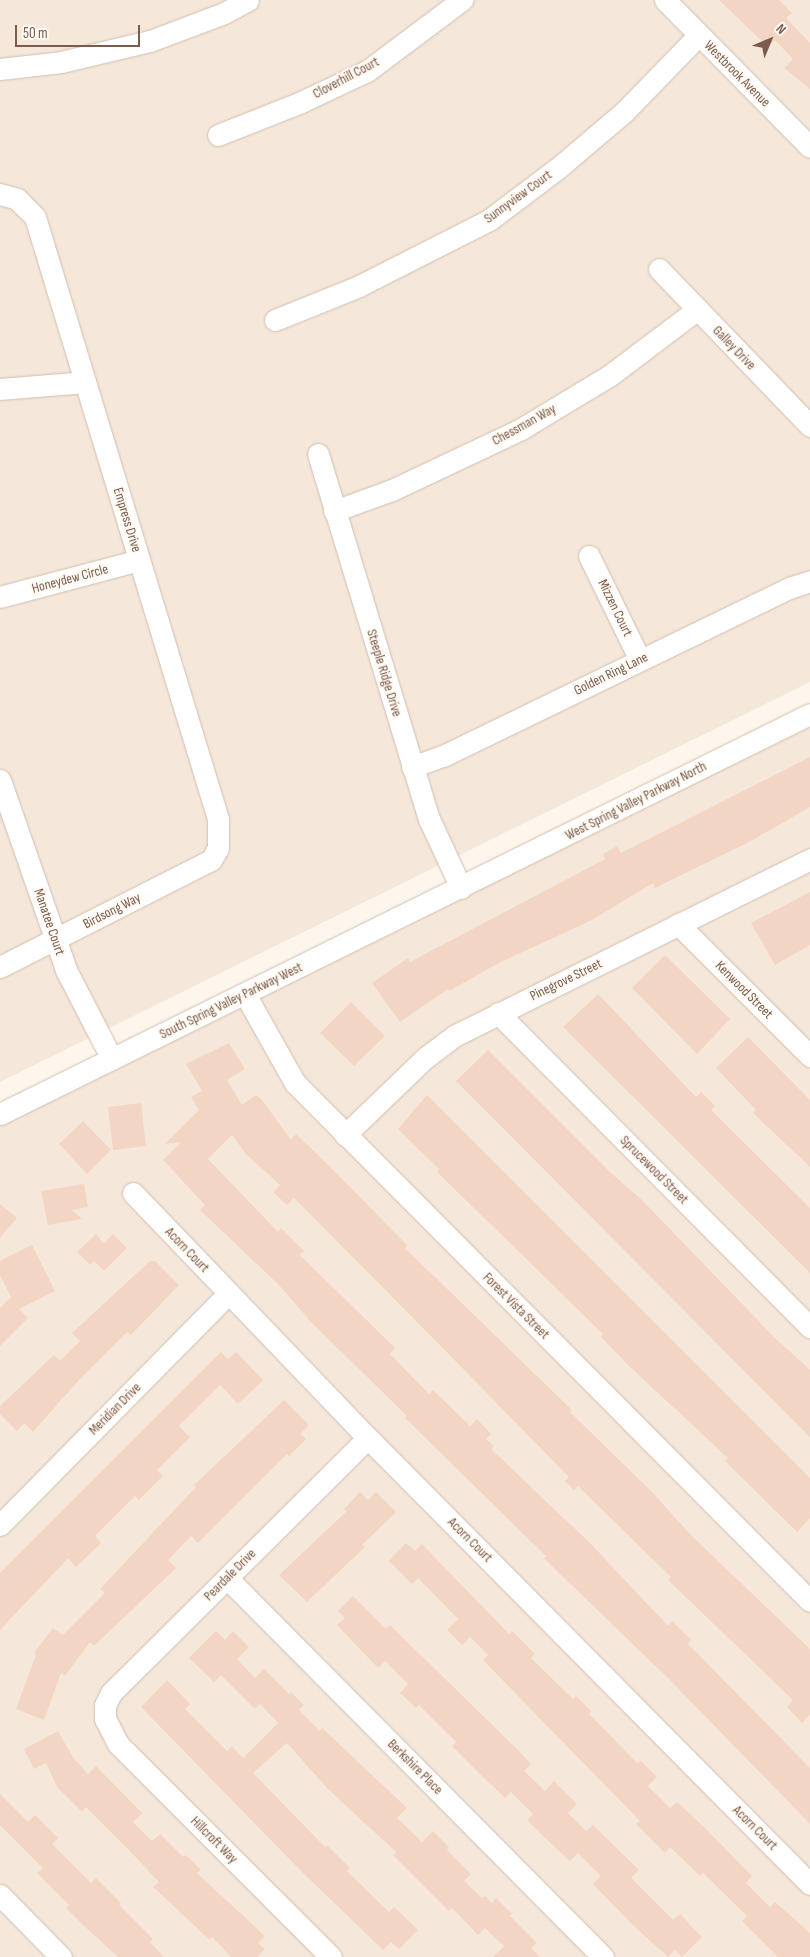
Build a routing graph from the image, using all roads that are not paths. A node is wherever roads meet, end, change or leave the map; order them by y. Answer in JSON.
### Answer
{"nodes":[{"id":1,"x":248,"y":0,"type":"edge"},
{"id":2,"x":462,"y":0,"type":"edge"},
{"id":3,"x":665,"y":0,"type":"edge"},
{"id":4,"x":699,"y":35,"type":"junction"},
{"id":5,"x":0,"y":70,"type":"edge"},
{"id":6,"x":218,"y":135,"type":"dead end"},
{"id":7,"x":810,"y":147,"type":"edge"},
{"id":8,"x":9,"y":197,"type":"edge"},
{"id":9,"x":659,"y":269,"type":"dead end"},
{"id":10,"x":698,"y":310,"type":"junction"},
{"id":11,"x":275,"y":320,"type":"dead end"},
{"id":12,"x":85,"y":382,"type":"junction"},
{"id":13,"x":0,"y":389,"type":"edge"},
{"id":14,"x":810,"y":426,"type":"edge"},
{"id":15,"x":318,"y":454,"type":"dead end"},
{"id":16,"x":334,"y":511,"type":"junction"},
{"id":17,"x":590,"y":556,"type":"dead end"},
{"id":18,"x":139,"y":560,"type":"junction"},
{"id":19,"x":810,"y":581,"type":"edge"},
{"id":20,"x":0,"y":597,"type":"edge"},
{"id":21,"x":640,"y":660,"type":"junction"},
{"id":22,"x":810,"y":714,"type":"edge"},
{"id":23,"x":412,"y":766,"type":"junction"},
{"id":24,"x":0,"y":780,"type":"edge"},
{"id":25,"x":218,"y":848,"type":"joint"},
{"id":26,"x":810,"y":858,"type":"edge"},
{"id":27,"x":461,"y":888,"type":"junction"},
{"id":28,"x":678,"y":924,"type":"junction"},
{"id":29,"x":54,"y":940,"type":"junction"},
{"id":30,"x":0,"y":967,"type":"edge"},
{"id":31,"x":245,"y":994,"type":"junction"},
{"id":32,"x":498,"y":1013,"type":"junction"},
{"id":33,"x":810,"y":1056,"type":"edge"},
{"id":34,"x":112,"y":1060,"type":"junction"},
{"id":35,"x":0,"y":1114,"type":"edge"},
{"id":36,"x":345,"y":1135,"type":"junction"},
{"id":37,"x":133,"y":1193,"type":"dead end"},
{"id":38,"x":229,"y":1293,"type":"junction"},
{"id":39,"x":810,"y":1327,"type":"edge"},
{"id":40,"x":368,"y":1438,"type":"junction"},
{"id":41,"x":0,"y":1525,"type":"edge"},
{"id":42,"x":227,"y":1578,"type":"junction"},
{"id":43,"x":806,"y":1589,"type":"edge"},
{"id":44,"x":105,"y":1719,"type":"joint"},
{"id":45,"x":810,"y":1884,"type":"edge"},
{"id":46,"x":0,"y":1895,"type":"edge"},
{"id":47,"x":62,"y":1957,"type":"edge"},
{"id":48,"x":331,"y":1957,"type":"edge"},
{"id":49,"x":603,"y":1957,"type":"edge"}],
"edges":[{"from":1,"to":5,"type":"street"},
{"from":2,"to":6,"type":"street","name":"Cloverhill Court"},
{"from":3,"to":4,"type":"street","name":"Westbrook Avenue"},
{"from":4,"to":7,"type":"street","name":"Westbrook Avenue"},
{"from":4,"to":11,"type":"street","name":"Sunnyview Court"},
{"from":8,"to":12,"type":"street","name":"Empress Drive"},
{"from":9,"to":10,"type":"street","name":"Galley Drive"},
{"from":10,"to":14,"type":"street","name":"Galley Drive"},
{"from":10,"to":16,"type":"street","name":"Chessman Way"},
{"from":12,"to":13,"type":"street"},
{"from":12,"to":18,"type":"street","name":"Empress Drive"},
{"from":15,"to":16,"type":"street","name":"Steeple Ridge Drive"},
{"from":16,"to":23,"type":"street","name":"Steeple Ridge Drive"},
{"from":17,"to":21,"type":"street","name":"Mizzen Court"},
{"from":18,"to":20,"type":"street","name":"Honeydew Circle"},
{"from":18,"to":25,"type":"street","name":"Empress Drive"},
{"from":19,"to":21,"type":"street","name":"Golden Ring Lane"},
{"from":21,"to":23,"type":"street","name":"Golden Ring Lane"},
{"from":22,"to":27,"type":"street","name":"West Spring Valley Parkway North"},
{"from":23,"to":27,"type":"street","name":"Steeple Ridge Drive"},
{"from":24,"to":29,"type":"street","name":"Manatee Court"},
{"from":25,"to":29,"type":"street","name":"Birdsong Way"},
{"from":26,"to":28,"type":"street","name":"Pinegrove Street"},
{"from":27,"to":31,"type":"street","name":"South Spring Valley Parkway West"},
{"from":28,"to":32,"type":"street","name":"Pinegrove Street"},
{"from":28,"to":33,"type":"street","name":"Kenwood Street"},
{"from":29,"to":30,"type":"street","name":"Birdsong Way"},
{"from":29,"to":34,"type":"street","name":"Manatee Court"},
{"from":31,"to":34,"type":"street","name":"South Spring Valley Parkway West"},
{"from":31,"to":36,"type":"street","name":"Forest Vista Street"},
{"from":32,"to":36,"type":"street","name":"Pinegrove Street"},
{"from":32,"to":39,"type":"street","name":"Sprucewood Street"},
{"from":34,"to":35,"type":"street","name":"South Spring Valley Parkway West"},
{"from":36,"to":43,"type":"street","name":"Forest Vista Street"},
{"from":37,"to":38,"type":"street","name":"Acorn Court"},
{"from":38,"to":40,"type":"street","name":"Acorn Court"},
{"from":38,"to":41,"type":"street","name":"Meridian Drive"},
{"from":40,"to":42,"type":"street","name":"Peardale Drive"},
{"from":40,"to":45,"type":"street","name":"Acorn Court"},
{"from":42,"to":44,"type":"street","name":"Peardale Drive"},
{"from":42,"to":49,"type":"street","name":"Berkshire Place"},
{"from":44,"to":48,"type":"street","name":"Hillcroft Way"},
{"from":46,"to":47,"type":"street"}]}
